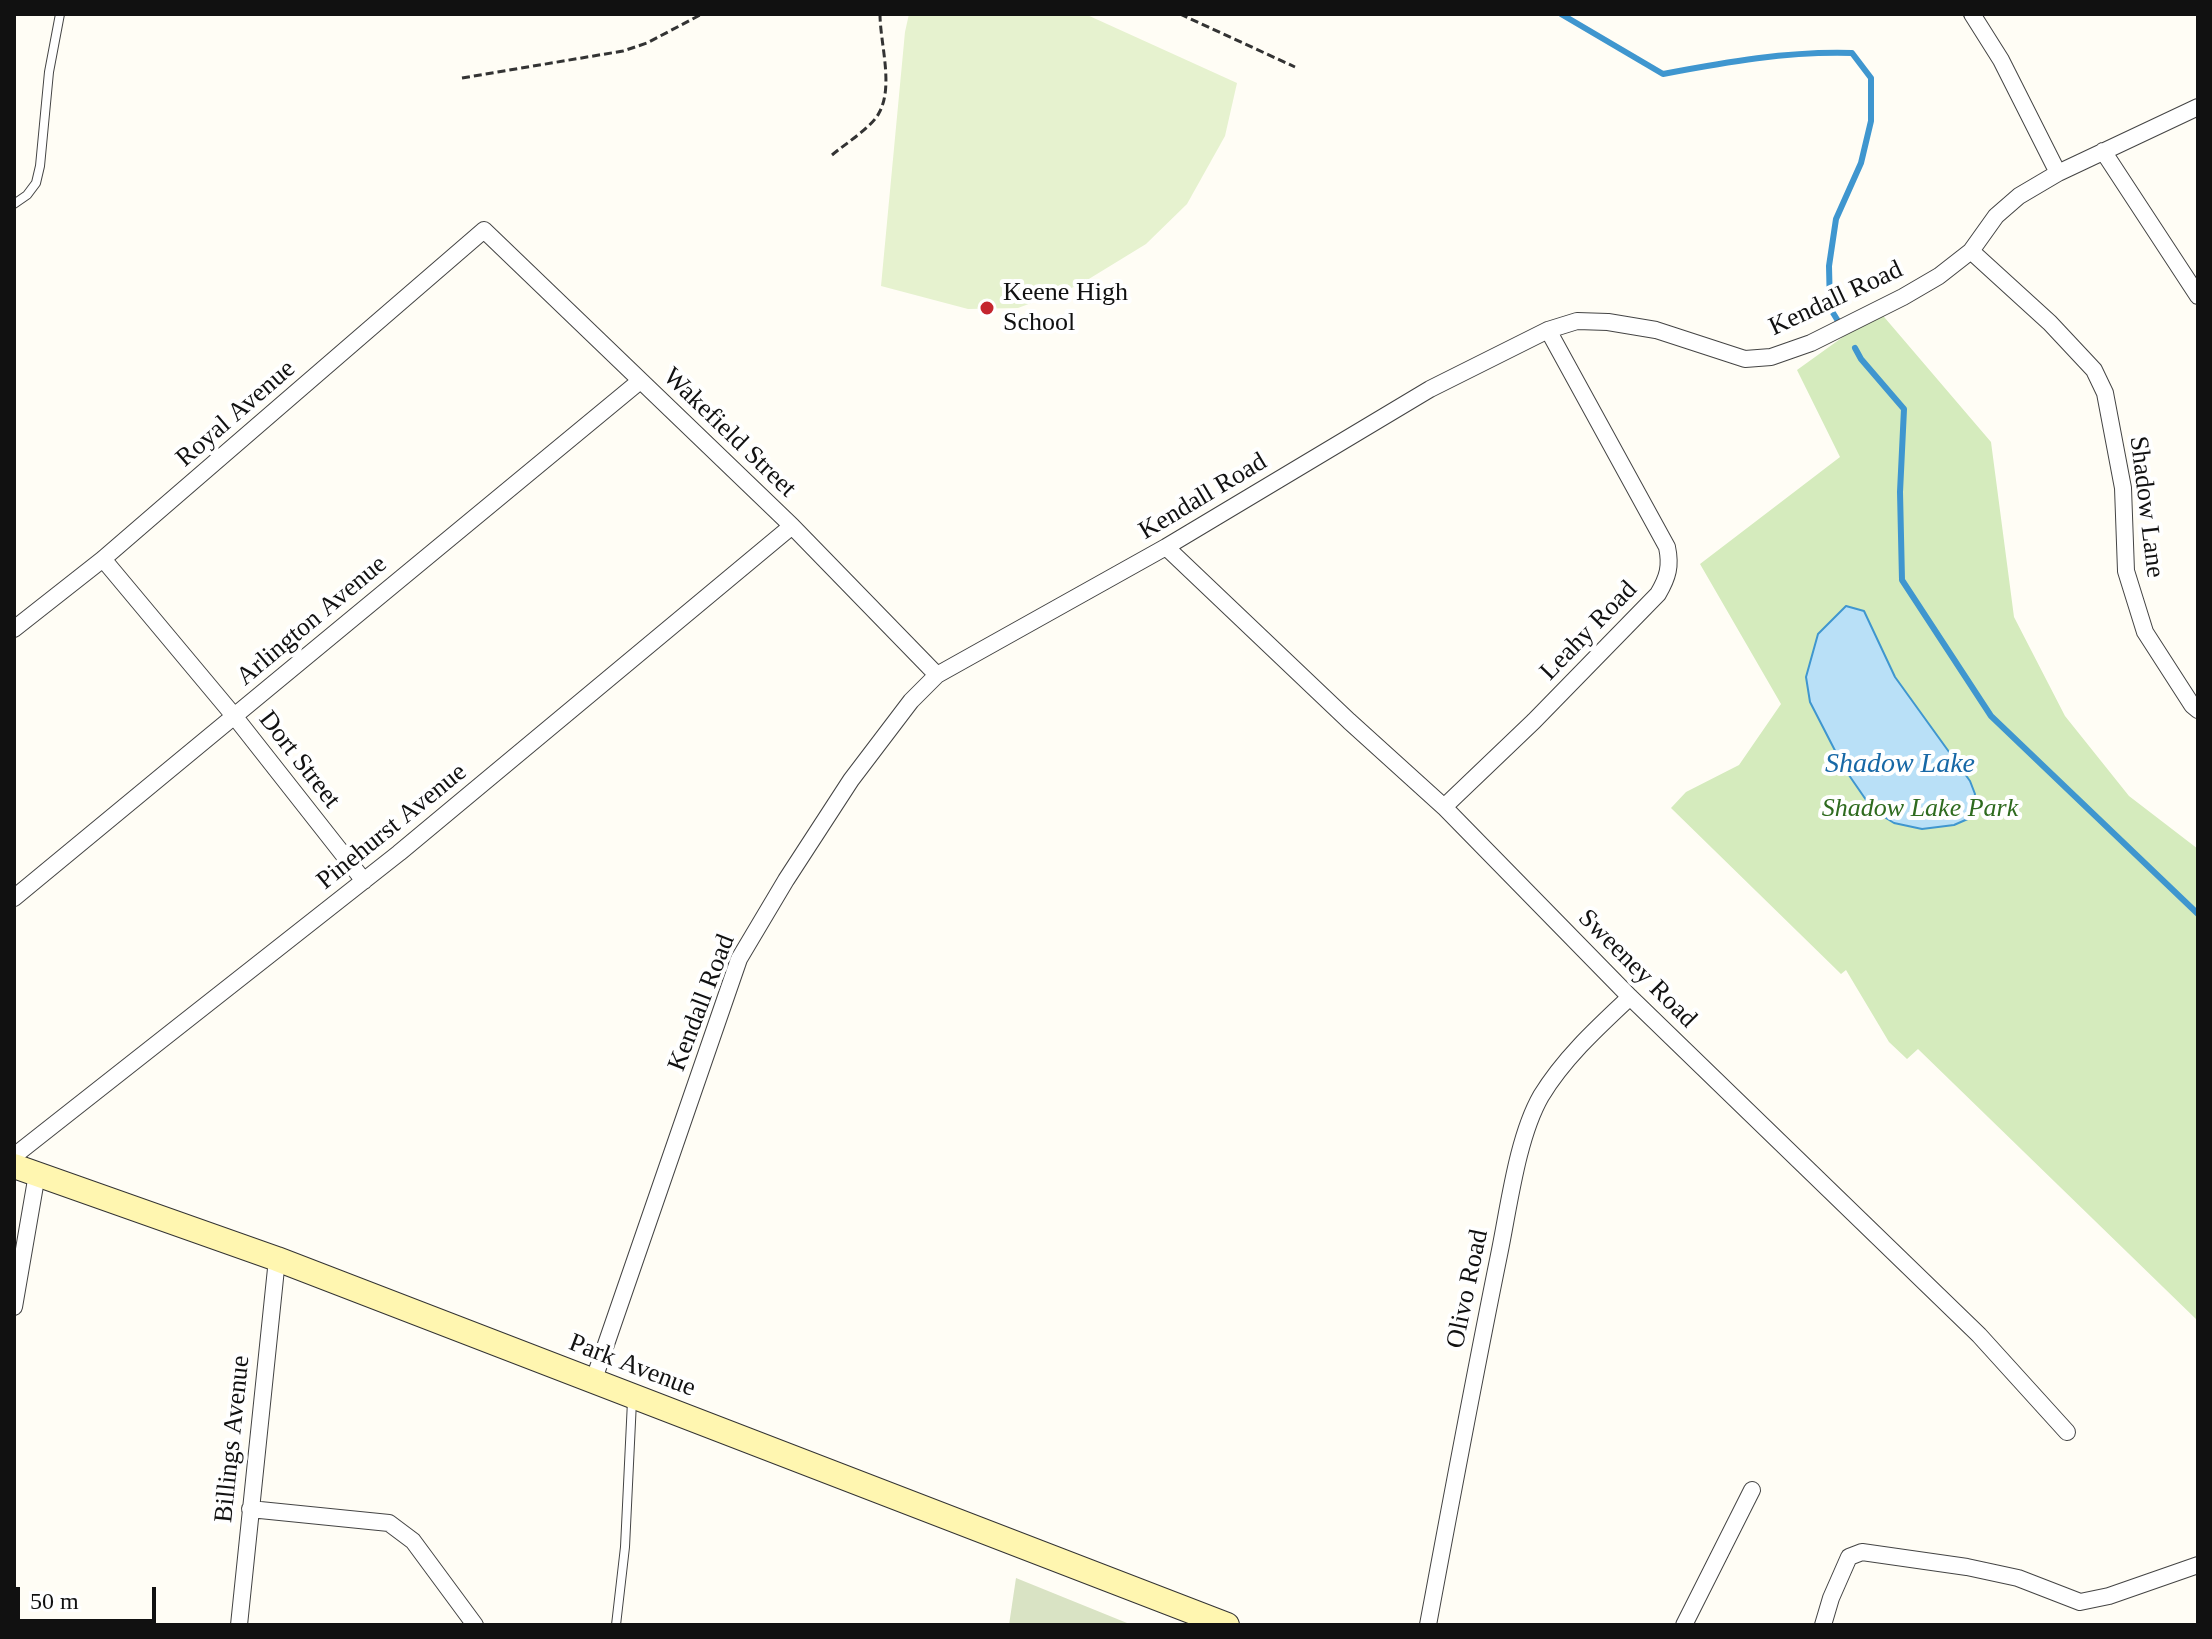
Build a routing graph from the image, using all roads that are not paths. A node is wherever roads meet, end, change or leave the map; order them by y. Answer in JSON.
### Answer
{"nodes":[{"id":1,"x":60,"y":14,"type":"edge"},
{"id":2,"x":1972,"y":14,"type":"edge"},
{"id":3,"x":2198,"y":107,"type":"edge"},
{"id":4,"x":2103,"y":151,"type":"junction"},
{"id":5,"x":2058,"y":173,"type":"junction"},
{"id":6,"x":14,"y":204,"type":"edge"},
{"id":7,"x":484,"y":230,"type":"joint"},
{"id":8,"x":1971,"y":251,"type":"junction"},
{"id":9,"x":2198,"y":296,"type":"edge"},
{"id":10,"x":1548,"y":330,"type":"junction"},
{"id":11,"x":640,"y":381,"type":"junction"},
{"id":12,"x":792,"y":526,"type":"junction"},
{"id":13,"x":1166,"y":547,"type":"junction"},
{"id":14,"x":103,"y":559,"type":"junction"},
{"id":15,"x":14,"y":629,"type":"edge"},
{"id":16,"x":937,"y":675,"type":"junction"},
{"id":17,"x":2198,"y":710,"type":"edge"},
{"id":18,"x":235,"y":717,"type":"junction"},
{"id":19,"x":1444,"y":807,"type":"junction"},
{"id":20,"x":364,"y":881,"type":"junction"},
{"id":21,"x":14,"y":898,"type":"edge"},
{"id":22,"x":1630,"y":997,"type":"junction"},
{"id":23,"x":14,"y":1156,"type":"edge"},
{"id":24,"x":25,"y":1170,"type":"edge"},
{"id":25,"x":277,"y":1259,"type":"junction"},
{"id":26,"x":14,"y":1307,"type":"edge"},
{"id":27,"x":593,"y":1382,"type":"junction"},
{"id":28,"x":632,"y":1396,"type":"junction"},
{"id":29,"x":2067,"y":1432,"type":"dead end"},
{"id":30,"x":1752,"y":1490,"type":"dead end"},
{"id":31,"x":250,"y":1509,"type":"junction"},
{"id":32,"x":2198,"y":1565,"type":"edge"},
{"id":33,"x":1221,"y":1624,"type":"edge"},
{"id":34,"x":239,"y":1625,"type":"edge"},
{"id":35,"x":475,"y":1625,"type":"edge"},
{"id":36,"x":616,"y":1625,"type":"edge"},
{"id":37,"x":1428,"y":1625,"type":"edge"},
{"id":38,"x":1684,"y":1625,"type":"edge"},
{"id":39,"x":1823,"y":1625,"type":"edge"}],
"edges":[{"from":1,"to":6,"type":"lane"},
{"from":2,"to":5,"type":"street"},
{"from":3,"to":4,"type":"street","name":"Kendall Road"},
{"from":4,"to":5,"type":"street","name":"Kendall Road"},
{"from":4,"to":9,"type":"street"},
{"from":5,"to":8,"type":"street","name":"Kendall Road"},
{"from":7,"to":11,"type":"street","name":"Wakefield Street"},
{"from":7,"to":14,"type":"street","name":"Royal Avenue"},
{"from":8,"to":10,"type":"street","name":"Kendall Road"},
{"from":8,"to":17,"type":"street","name":"Shadow Lane"},
{"from":10,"to":13,"type":"street","name":"Kendall Road"},
{"from":10,"to":19,"type":"street","name":"Leahy Road"},
{"from":11,"to":12,"type":"street","name":"Wakefield Street"},
{"from":11,"to":18,"type":"street","name":"Arlington Avenue"},
{"from":12,"to":16,"type":"street","name":"Wakefield Street"},
{"from":12,"to":20,"type":"street","name":"Pinehurst Avenue"},
{"from":13,"to":16,"type":"street","name":"Kendall Road"},
{"from":13,"to":19,"type":"street","name":"Sweeney Road"},
{"from":14,"to":15,"type":"street","name":"Royal Avenue"},
{"from":14,"to":18,"type":"street","name":"Dort Street"},
{"from":16,"to":27,"type":"street","name":"Kendall Road"},
{"from":18,"to":20,"type":"street","name":"Dort Street"},
{"from":18,"to":21,"type":"street","name":"Arlington Avenue"},
{"from":19,"to":22,"type":"street","name":"Sweeney Road"},
{"from":20,"to":23,"type":"street","name":"Pinehurst Avenue"},
{"from":22,"to":29,"type":"street","name":"Sweeney Road"},
{"from":22,"to":37,"type":"street","name":"Olivo Road"},
{"from":24,"to":25,"type":"street","name":"Park Avenue"},
{"from":24,"to":26,"type":"street"},
{"from":25,"to":27,"type":"street","name":"Park Avenue"},
{"from":25,"to":31,"type":"street","name":"Billings Avenue"},
{"from":27,"to":28,"type":"street","name":"Park Avenue"},
{"from":28,"to":33,"type":"street","name":"Park Avenue"},
{"from":28,"to":36,"type":"lane"},
{"from":30,"to":38,"type":"street"},
{"from":31,"to":34,"type":"street","name":"Billings Avenue"},
{"from":31,"to":35,"type":"street"},
{"from":32,"to":39,"type":"street"}]}
